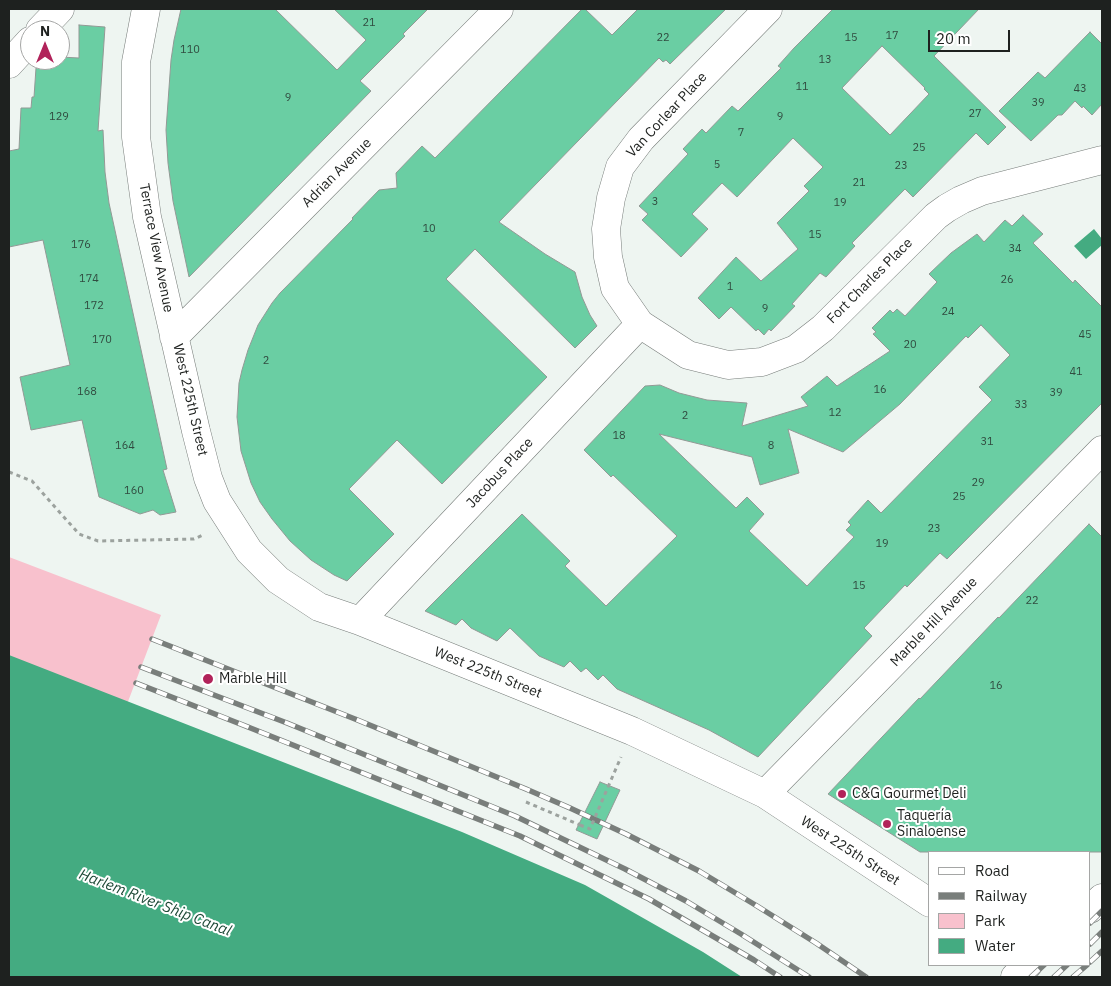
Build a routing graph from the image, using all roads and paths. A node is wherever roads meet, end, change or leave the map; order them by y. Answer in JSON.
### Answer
{"nodes":[{"id":1,"x":60,"y":9,"type":"edge"},
{"id":2,"x":146,"y":9,"type":"edge"},
{"id":3,"x":499,"y":9,"type":"edge"},
{"id":4,"x":768,"y":9,"type":"edge"},
{"id":5,"x":50,"y":20,"type":"edge"},
{"id":6,"x":20,"y":52,"type":"edge"},
{"id":7,"x":9,"y":64,"type":"edge"},
{"id":8,"x":1102,"y":160,"type":"edge"},
{"id":9,"x":640,"y":324,"type":"junction"},
{"id":10,"x":174,"y":337,"type":"junction"},
{"id":11,"x":1102,"y":450,"type":"edge"},
{"id":12,"x":9,"y":472,"type":"edge"},
{"id":13,"x":206,"y":533,"type":"dead end"},
{"id":14,"x":360,"y":621,"type":"junction"},
{"id":15,"x":621,"y":756,"type":"dead end"},
{"id":16,"x":765,"y":794,"type":"junction"},
{"id":17,"x":526,"y":802,"type":"dead end"},
{"id":18,"x":1102,"y":898,"type":"edge"},
{"id":19,"x":928,"y":902,"type":"edge"},
{"id":20,"x":1091,"y":908,"type":"edge"}],
"edges":[{"from":1,"to":5,"type":"street"},
{"from":2,"to":10,"type":"street","name":"Terrace View Avenue"},
{"from":3,"to":10,"type":"street","name":"Adrian Avenue"},
{"from":4,"to":9,"type":"street","name":"Van Corlear Place"},
{"from":6,"to":7,"type":"street"},
{"from":8,"to":9,"type":"street","name":"Fort Charles Place"},
{"from":9,"to":14,"type":"street","name":"Jacobus Place"},
{"from":10,"to":14,"type":"street","name":"West 225th Street"},
{"from":11,"to":16,"type":"street","name":"Marble Hill Avenue"},
{"from":12,"to":13,"type":"path"},
{"from":14,"to":16,"type":"street","name":"West 225th Street"},
{"from":15,"to":17,"type":"path","bridge":true},
{"from":16,"to":19,"type":"street","name":"West 225th Street"},
{"from":18,"to":20,"type":"street"}]}
